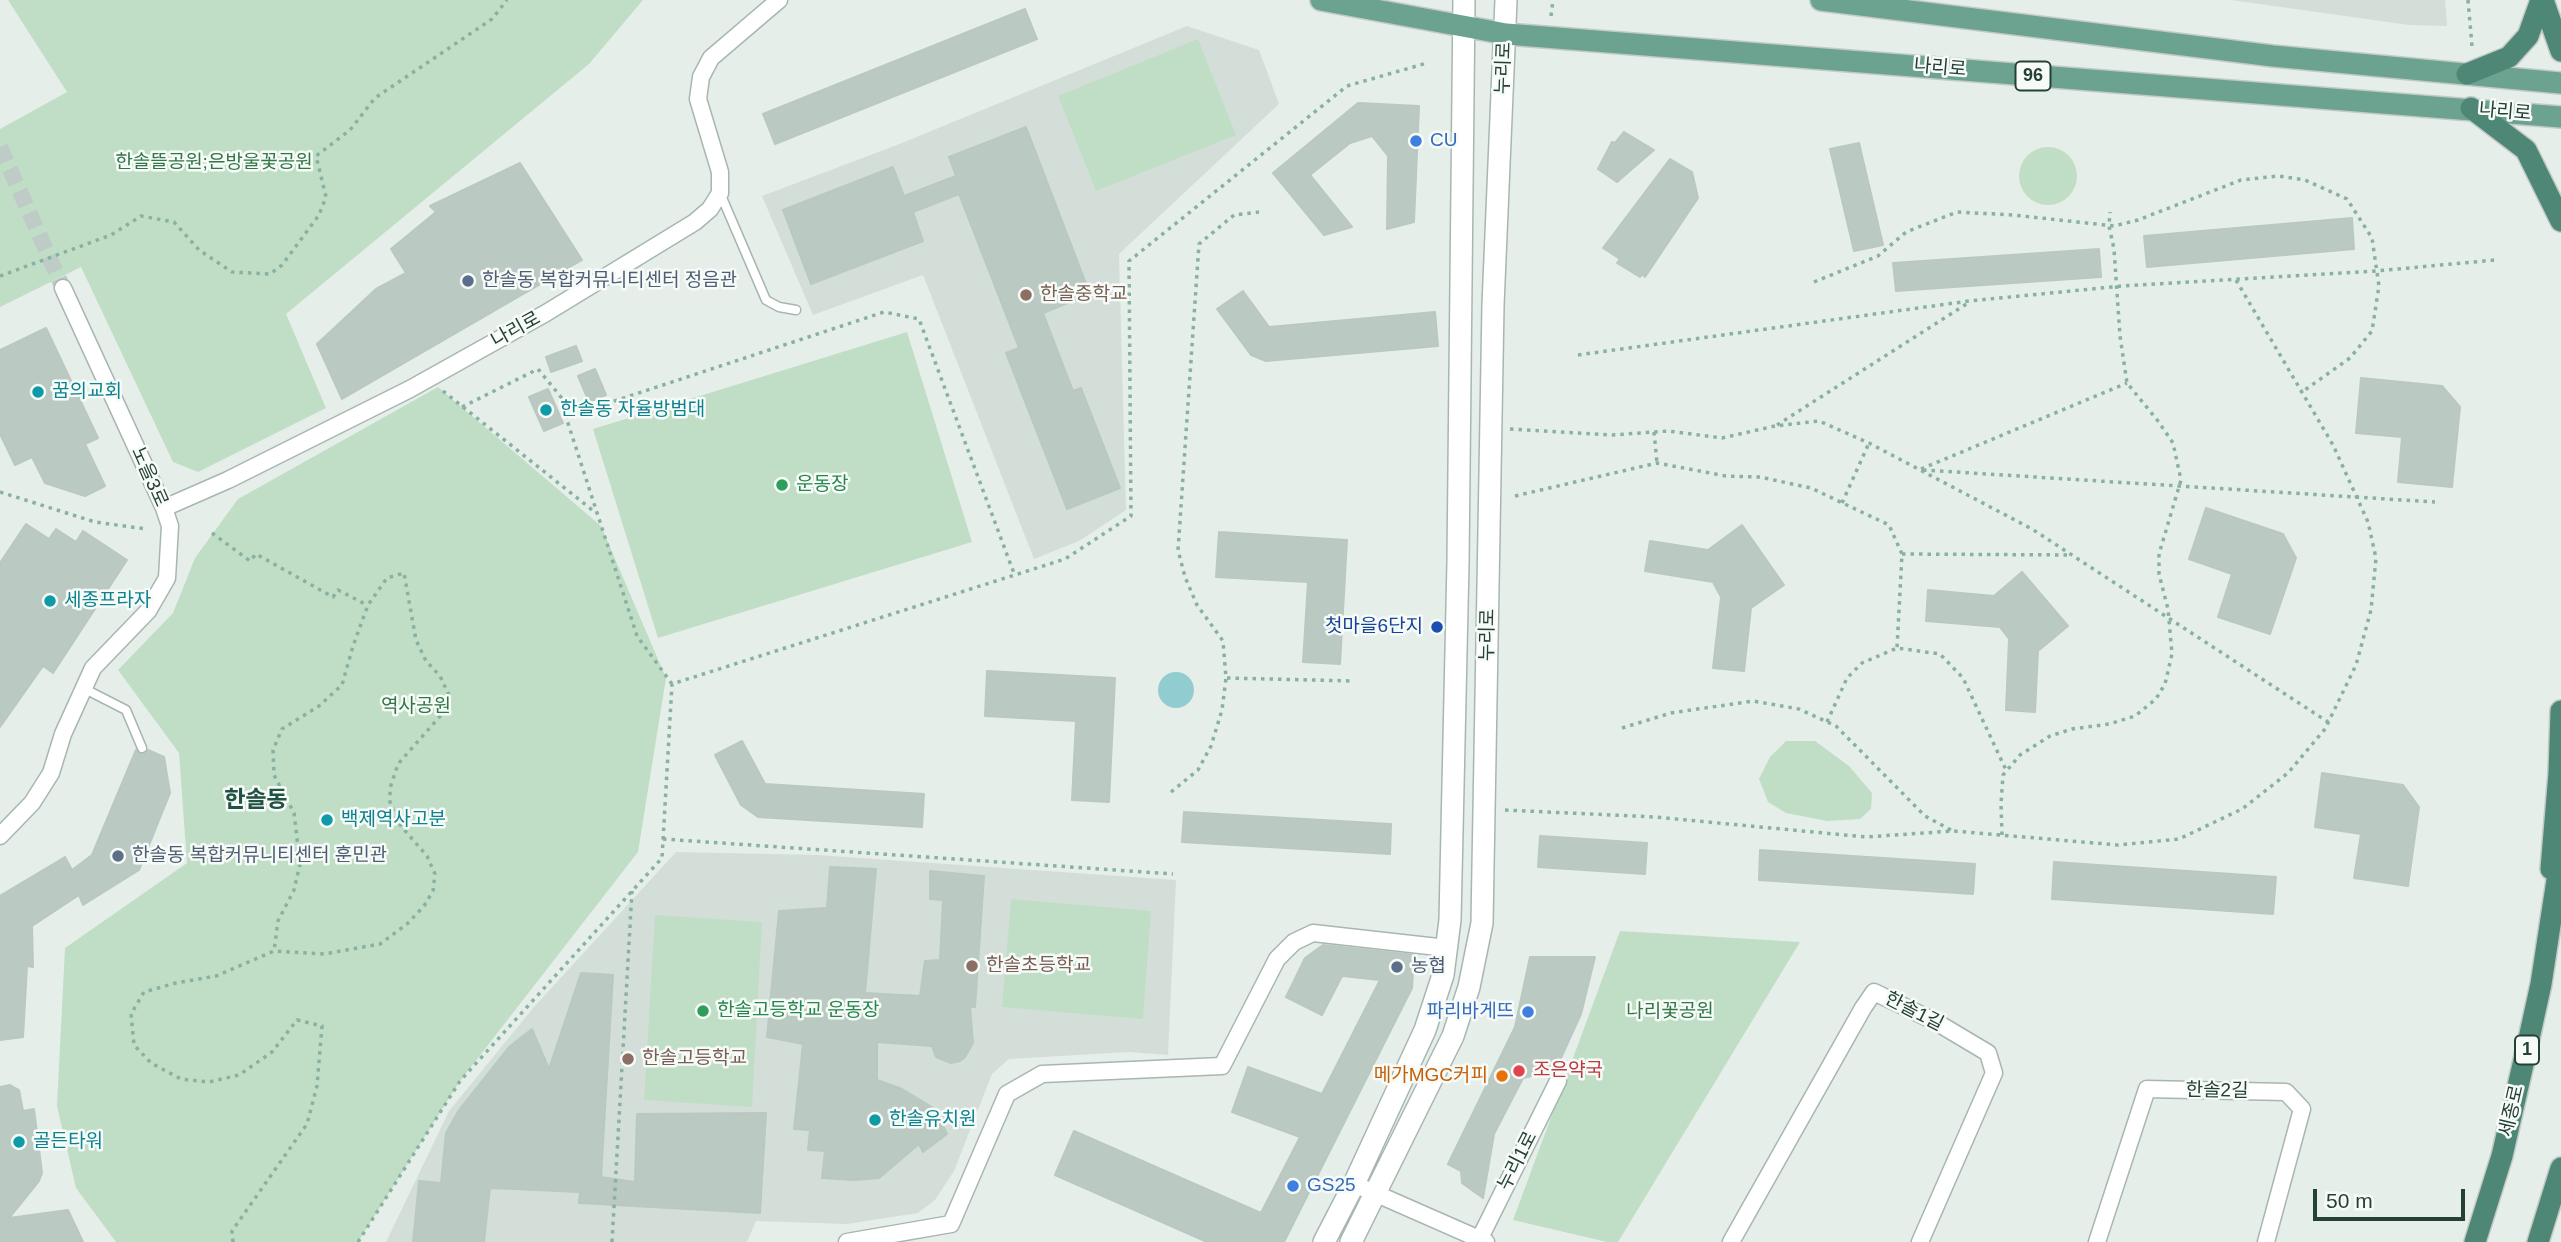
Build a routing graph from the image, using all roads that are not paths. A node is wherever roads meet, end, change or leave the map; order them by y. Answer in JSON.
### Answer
{"nodes":[{"id":1,"x":779,"y":0,"type":"edge"},
{"id":2,"x":1321,"y":0,"type":"edge"},
{"id":3,"x":1464,"y":0,"type":"edge"},
{"id":4,"x":1506,"y":0,"type":"edge"},
{"id":5,"x":1830,"y":0,"type":"edge"},
{"id":6,"x":2542,"y":0,"type":"edge"},
{"id":7,"x":1463,"y":27,"type":"junction"},
{"id":8,"x":1506,"y":34,"type":"junction"},
{"id":9,"x":2561,"y":51,"type":"edge"},
{"id":10,"x":2467,"y":74,"type":"junction"},
{"id":11,"x":2561,"y":83,"type":"edge"},
{"id":12,"x":2471,"y":108,"type":"junction"},
{"id":13,"x":2561,"y":117,"type":"edge"},
{"id":14,"x":720,"y":193,"type":"junction"},
{"id":15,"x":2561,"y":221,"type":"edge"},
{"id":16,"x":63,"y":288,"type":"tunnel mouth"},
{"id":17,"x":796,"y":310,"type":"dead end"},
{"id":18,"x":164,"y":508,"type":"junction"},
{"id":19,"x":83,"y":688,"type":"junction"},
{"id":20,"x":2561,"y":710,"type":"edge"},
{"id":21,"x":142,"y":748,"type":"dead end"},
{"id":22,"x":0,"y":836,"type":"edge"},
{"id":23,"x":2561,"y":854,"type":"edge"},
{"id":24,"x":1447,"y":948,"type":"junction"},
{"id":25,"x":2541,"y":984,"type":"junction"},
{"id":26,"x":1558,"y":1082,"type":"dead end"},
{"id":27,"x":2561,"y":1168,"type":"edge"},
{"id":28,"x":1354,"y":1184,"type":"junction"},
{"id":29,"x":1375,"y":1195,"type":"junction"},
{"id":30,"x":1482,"y":1241,"type":"edge"},
{"id":31,"x":847,"y":1242,"type":"edge"},
{"id":32,"x":1324,"y":1242,"type":"edge"},
{"id":33,"x":1351,"y":1242,"type":"edge"},
{"id":34,"x":1731,"y":1242,"type":"edge"},
{"id":35,"x":1920,"y":1242,"type":"edge"},
{"id":36,"x":2096,"y":1242,"type":"edge"},
{"id":37,"x":2266,"y":1242,"type":"edge"},
{"id":38,"x":2475,"y":1242,"type":"edge"},
{"id":39,"x":2539,"y":1242,"type":"edge"}],
"edges":[{"from":1,"to":14,"type":"street"},
{"from":2,"to":7,"type":"main road","name":"나리로","number":"96"},
{"from":3,"to":7,"type":"street","name":"누리로"},
{"from":4,"to":8,"type":"street","name":"누리로"},
{"from":5,"to":10,"type":"main road","name":"나리로"},
{"from":6,"to":9,"type":"highway"},
{"from":6,"to":10,"type":"highway"},
{"from":7,"to":8,"type":"main road","name":"나리로","number":"96"},
{"from":7,"to":24,"type":"street","name":"누리로"},
{"from":8,"to":12,"type":"main road","name":"나리로","number":"96"},
{"from":8,"to":29,"type":"street","name":"누리로"},
{"from":10,"to":11,"type":"main road","name":"나리로"},
{"from":12,"to":13,"type":"main road","name":"나리로","number":"96"},
{"from":12,"to":15,"type":"highway"},
{"from":14,"to":17,"type":"lane"},
{"from":14,"to":18,"type":"street","name":"나리로"},
{"from":16,"to":18,"type":"street","name":"노을3로"},
{"from":18,"to":19,"type":"street","name":"노을3로"},
{"from":19,"to":21,"type":"lane"},
{"from":19,"to":22,"type":"street","name":"노을3로"},
{"from":20,"to":25,"type":"highway"},
{"from":23,"to":25,"type":"highway","name":"세종로","number":"1"},
{"from":24,"to":28,"type":"street","name":"누리로"},
{"from":24,"to":31,"type":"street"},
{"from":25,"to":38,"type":"highway","name":"세종로","number":"1"},
{"from":26,"to":30,"type":"street","name":"누리1로"},
{"from":27,"to":39,"type":"highway"},
{"from":28,"to":29,"type":"street","name":"누리1로"},
{"from":28,"to":32,"type":"street","name":"누리로"},
{"from":29,"to":30,"type":"street","name":"누리1로"},
{"from":29,"to":33,"type":"street","name":"누리로"},
{"from":34,"to":35,"type":"street","name":"한솔1길"},
{"from":36,"to":37,"type":"street","name":"한솔2길"}]}
